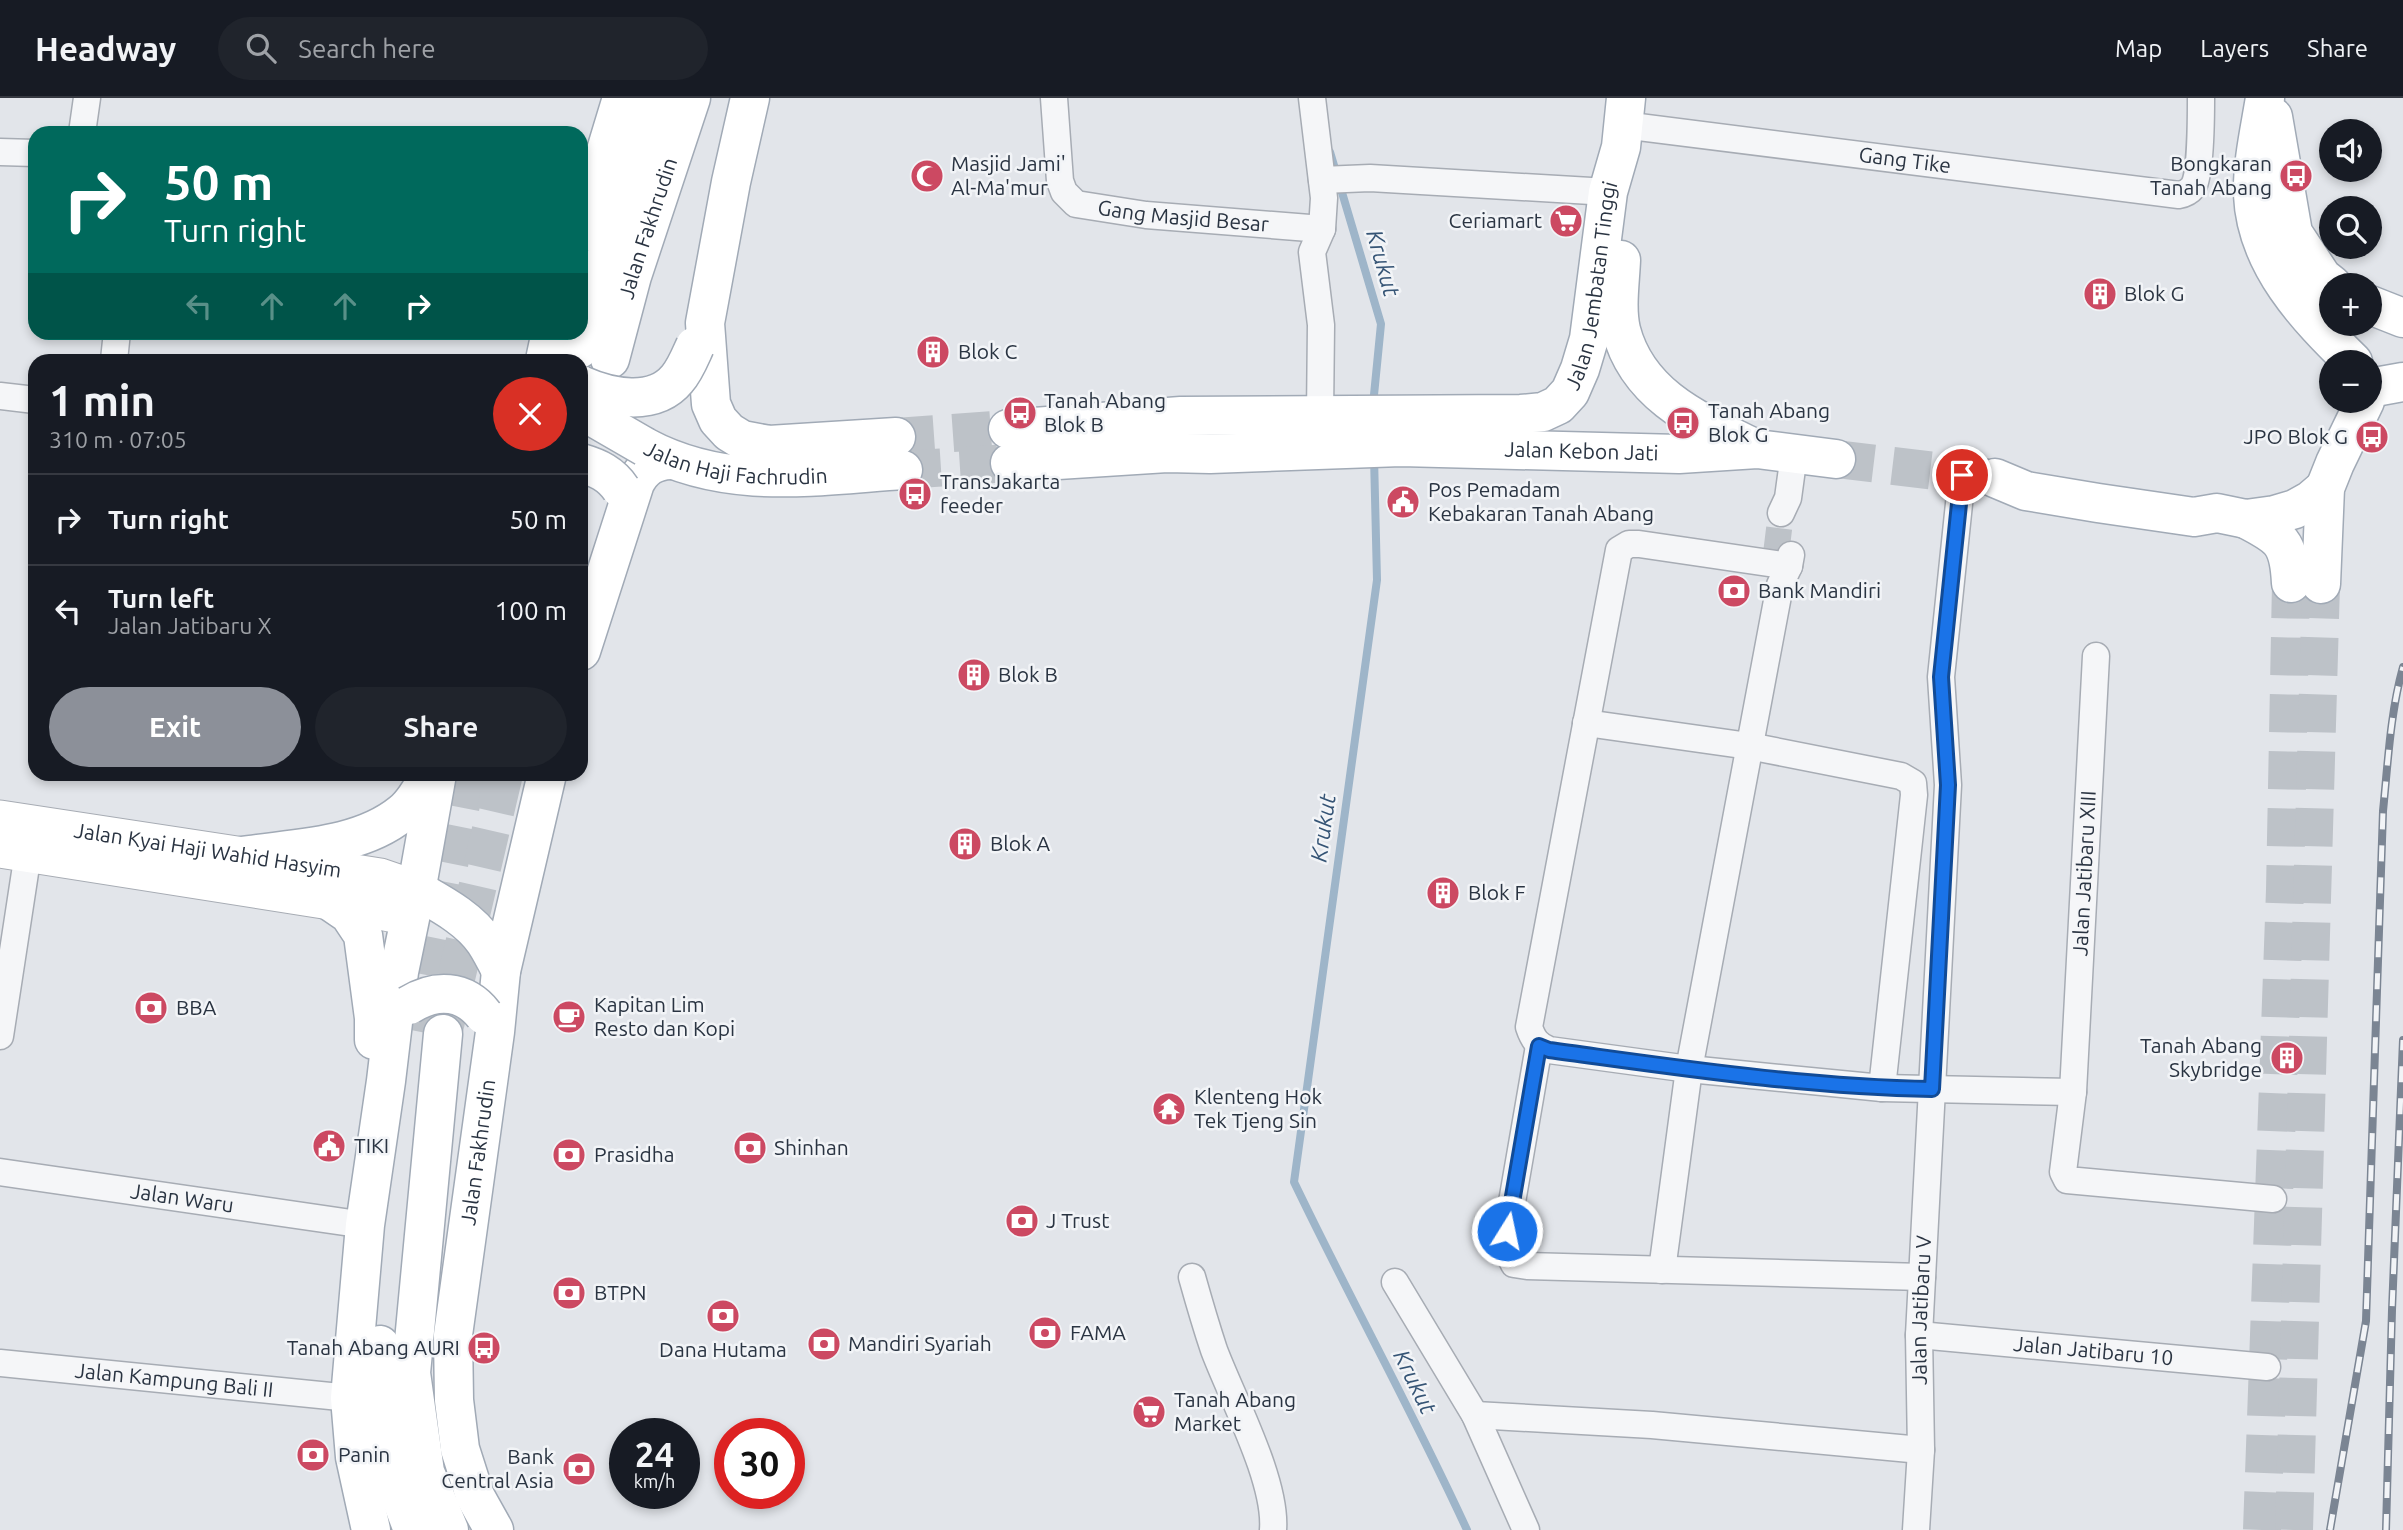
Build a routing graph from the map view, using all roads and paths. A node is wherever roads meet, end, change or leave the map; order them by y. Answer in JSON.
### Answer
{"nodes":[{"id":1,"x":86,"y":98,"type":"edge"},
{"id":2,"x":622,"y":98,"type":"edge"},
{"id":3,"x":653,"y":98,"type":"edge"},
{"id":4,"x":691,"y":98,"type":"edge"},
{"id":5,"x":750,"y":98,"type":"edge"},
{"id":6,"x":1054,"y":98,"type":"edge"},
{"id":7,"x":1312,"y":98,"type":"edge"},
{"id":8,"x":2201,"y":98,"type":"edge"},
{"id":9,"x":2267,"y":98,"type":"edge"},
{"id":10,"x":1623,"y":123,"type":"edge"},
{"id":11,"x":83,"y":126,"type":"edge"},
{"id":12,"x":0,"y":152,"type":"edge"},
{"id":13,"x":28,"y":153,"type":"edge"},
{"id":14,"x":1333,"y":179,"type":"junction"},
{"id":15,"x":1608,"y":192,"type":"junction"},
{"id":16,"x":588,"y":210,"type":"edge"},
{"id":17,"x":1322,"y":229,"type":"junction"},
{"id":18,"x":2319,"y":273,"type":"edge"},
{"id":19,"x":588,"y":291,"type":"edge"},
{"id":20,"x":2382,"y":310,"type":"edge"},
{"id":21,"x":2403,"y":318,"type":"edge"},
{"id":22,"x":588,"y":329,"type":"edge"},
{"id":23,"x":700,"y":334,"type":"junction"},
{"id":24,"x":579,"y":340,"type":"edge"},
{"id":25,"x":2340,"y":350,"type":"edge"},
{"id":26,"x":568,"y":354,"type":"edge"},
{"id":27,"x":588,"y":382,"type":"edge"},
{"id":28,"x":0,"y":396,"type":"edge"},
{"id":29,"x":28,"y":399,"type":"edge"},
{"id":30,"x":1543,"y":412,"type":"joint"},
{"id":31,"x":2358,"y":413,"type":"edge"},
{"id":32,"x":588,"y":414,"type":"edge"},
{"id":33,"x":1324,"y":427,"type":"junction"},
{"id":34,"x":1401,"y":431,"type":"junction"},
{"id":35,"x":1009,"y":446,"type":"tunnel mouth"},
{"id":36,"x":1757,"y":449,"type":"junction"},
{"id":37,"x":658,"y":454,"type":"junction"},
{"id":38,"x":1794,"y":454,"type":"junction"},
{"id":39,"x":1836,"y":459,"type":"tunnel mouth"},
{"id":40,"x":588,"y":465,"type":"edge"},
{"id":41,"x":1979,"y":477,"type":"joint"},
{"id":42,"x":2325,"y":488,"type":"junction"},
{"id":43,"x":625,"y":496,"type":"junction"},
{"id":44,"x":1788,"y":509,"type":"tunnel mouth"},
{"id":45,"x":2232,"y":516,"type":"junction"},
{"id":46,"x":588,"y":626,"type":"edge"},
{"id":47,"x":2096,"y":656,"type":"dead end"},
{"id":48,"x":1586,"y":723,"type":"junction"},
{"id":49,"x":1749,"y":746,"type":"junction"},
{"id":50,"x":425,"y":781,"type":"edge"},
{"id":51,"x":435,"y":781,"type":"edge"},
{"id":52,"x":545,"y":781,"type":"edge"},
{"id":53,"x":0,"y":819,"type":"edge"},
{"id":54,"x":14,"y":851,"type":"edge"},
{"id":55,"x":242,"y":856,"type":"junction"},
{"id":56,"x":330,"y":901,"type":"junction"},
{"id":57,"x":412,"y":903,"type":"junction"},
{"id":58,"x":501,"y":971,"type":"junction"},
{"id":59,"x":416,"y":1021,"type":"junction"},
{"id":60,"x":489,"y":1024,"type":"junction"},
{"id":61,"x":0,"y":1036,"type":"edge"},
{"id":62,"x":1539,"y":1046,"type":"junction"},
{"id":63,"x":1689,"y":1069,"type":"junction"},
{"id":64,"x":386,"y":1081,"type":"junction"},
{"id":65,"x":1882,"y":1088,"type":"junction"},
{"id":66,"x":1932,"y":1089,"type":"junction"},
{"id":67,"x":2073,"y":1092,"type":"junction"},
{"id":68,"x":0,"y":1172,"type":"edge"},
{"id":69,"x":2273,"y":1199,"type":"dead end"},
{"id":70,"x":365,"y":1225,"type":"junction"},
{"id":71,"x":1662,"y":1269,"type":"junction"},
{"id":72,"x":1192,"y":1277,"type":"dead end"},
{"id":73,"x":1922,"y":1277,"type":"junction"},
{"id":74,"x":1395,"y":1282,"type":"dead end"},
{"id":75,"x":1919,"y":1335,"type":"junction"},
{"id":76,"x":0,"y":1363,"type":"edge"},
{"id":77,"x":2267,"y":1367,"type":"dead end"},
{"id":78,"x":350,"y":1398,"type":"junction"},
{"id":79,"x":1475,"y":1415,"type":"junction"},
{"id":80,"x":1921,"y":1450,"type":"junction"},
{"id":81,"x":371,"y":1530,"type":"edge"},
{"id":82,"x":413,"y":1530,"type":"edge"},
{"id":83,"x":449,"y":1530,"type":"edge"},
{"id":84,"x":494,"y":1530,"type":"edge"},
{"id":85,"x":1273,"y":1530,"type":"edge"},
{"id":86,"x":1526,"y":1530,"type":"edge"},
{"id":87,"x":1916,"y":1530,"type":"edge"}],
"edges":[{"from":1,"to":11,"type":"street"},
{"from":2,"to":16,"type":"main road"},
{"from":3,"to":19,"type":"main road","name":"Jalan Fakhrudin"},
{"from":4,"to":22,"type":"main road","name":"Jalan Fakhrudin"},
{"from":5,"to":23,"type":"main road"},
{"from":6,"to":17,"type":"street","name":"Gang Masjid Besar"},
{"from":7,"to":14,"type":"street"},
{"from":8,"to":10,"type":"street","name":"Gang Tike"},
{"from":9,"to":18,"type":"main road"},
{"from":9,"to":25,"type":"main road"},
{"from":10,"to":15,"type":"main road","name":"Jalan Jembatan Tinggi"},
{"from":10,"to":36,"type":"main road","name":"Jalan Jembatan Tinggi"},
{"from":12,"to":13,"type":"street"},
{"from":14,"to":15,"type":"street"},
{"from":14,"to":17,"type":"street"},
{"from":15,"to":30,"type":"main road","name":"Jalan Jembatan Tinggi"},
{"from":17,"to":33,"type":"street"},
{"from":20,"to":21,"type":"main road"},
{"from":23,"to":27,"type":"main road","bridge":true},
{"from":23,"to":37,"type":"main road","name":"Jalan Haji Fachrudin"},
{"from":24,"to":26,"type":"main road","name":"Jalan Fakhrudin"},
{"from":28,"to":29,"type":"street"},
{"from":30,"to":34,"type":"main road","name":"Jalan Kebon Jati"},
{"from":31,"to":42,"type":"main road"},
{"from":32,"to":37,"type":"main road","name":"Jalan Haji Fachrudin","bridge":true},
{"from":33,"to":34,"type":"main road","name":"Jalan Kebon Jati"},
{"from":33,"to":35,"type":"main road"},
{"from":34,"to":36,"type":"main road","name":"Jalan Kebon Jati"},
{"from":36,"to":38,"type":"main road","name":"Jalan Kebon Jati"},
{"from":37,"to":43,"type":"main road"},
{"from":38,"to":39,"type":"main road","name":"Jalan Kebon Jati"},
{"from":38,"to":44,"type":"street"},
{"from":40,"to":43,"type":"main road","bridge":true},
{"from":41,"to":45,"type":"main road"},
{"from":41,"to":66,"type":"street","name":"Jalan Jatibaru V"},
{"from":42,"to":45,"type":"main road"},
{"from":42,"to":45,"type":"main road"},
{"from":43,"to":46,"type":"main road"},
{"from":47,"to":67,"type":"street","name":"Jalan Jatibaru XIII"},
{"from":48,"to":49,"type":"street"},
{"from":48,"to":49,"type":"street"},
{"from":48,"to":62,"type":"street"},
{"from":49,"to":63,"type":"street"},
{"from":49,"to":65,"type":"street"},
{"from":50,"to":55,"type":"main road"},
{"from":51,"to":57,"type":"main road","name":"Jalan Fakhrudin"},
{"from":52,"to":58,"type":"main road","name":"Jalan Fakhrudin"},
{"from":53,"to":55,"type":"main road","name":"Jalan Kyai Haji Wahid Hasyim"},
{"from":54,"to":56,"type":"main road","name":"Jalan Kyai Haji Wahid Hasyim"},
{"from":54,"to":61,"type":"street"},
{"from":55,"to":57,"type":"main road","name":"Jalan Kyai Haji Wahid Hasyim"},
{"from":56,"to":57,"type":"main road","name":"Jalan Kyai Haji Wahid Hasyim"},
{"from":56,"to":64,"type":"main road"},
{"from":57,"to":58,"type":"main road"},
{"from":57,"to":59,"type":"main road","name":"Jalan Fakhrudin"},
{"from":58,"to":60,"type":"main road","name":"Jalan Fakhrudin"},
{"from":59,"to":60,"type":"main road","bridge":true},
{"from":59,"to":64,"type":"main road","name":"Jalan Fakhrudin"},
{"from":59,"to":82,"type":"main road","name":"Jalan Fakhrudin"},
{"from":59,"to":83,"type":"main road","name":"Jalan Fakhrudin"},
{"from":60,"to":84,"type":"main road","name":"Jalan Fakhrudin"},
{"from":62,"to":63,"type":"street"},
{"from":62,"to":71,"type":"street"},
{"from":63,"to":65,"type":"street"},
{"from":63,"to":71,"type":"street"},
{"from":64,"to":70,"type":"main road","name":"Jalan Fakhrudin"},
{"from":65,"to":66,"type":"street"},
{"from":66,"to":67,"type":"street"},
{"from":66,"to":73,"type":"street","name":"Jalan Jatibaru V"},
{"from":67,"to":69,"type":"street","name":"Jalan Jatibaru XIII"},
{"from":68,"to":70,"type":"street","name":"Jalan Waru"},
{"from":70,"to":78,"type":"main road","name":"Jalan Fakhrudin"},
{"from":71,"to":73,"type":"street"},
{"from":72,"to":85,"type":"street"},
{"from":73,"to":75,"type":"street","name":"Jalan Jatibaru V"},
{"from":74,"to":79,"type":"street"},
{"from":75,"to":77,"type":"street","name":"Jalan Jatibaru 10"},
{"from":75,"to":80,"type":"street","name":"Jalan Jatibaru V"},
{"from":76,"to":78,"type":"street","name":"Jalan Kampung Bali II"},
{"from":78,"to":81,"type":"main road","name":"Jalan Fakhrudin"},
{"from":79,"to":80,"type":"street"},
{"from":79,"to":86,"type":"street"},
{"from":80,"to":87,"type":"street","name":"Jalan Jatibaru V"}]}
